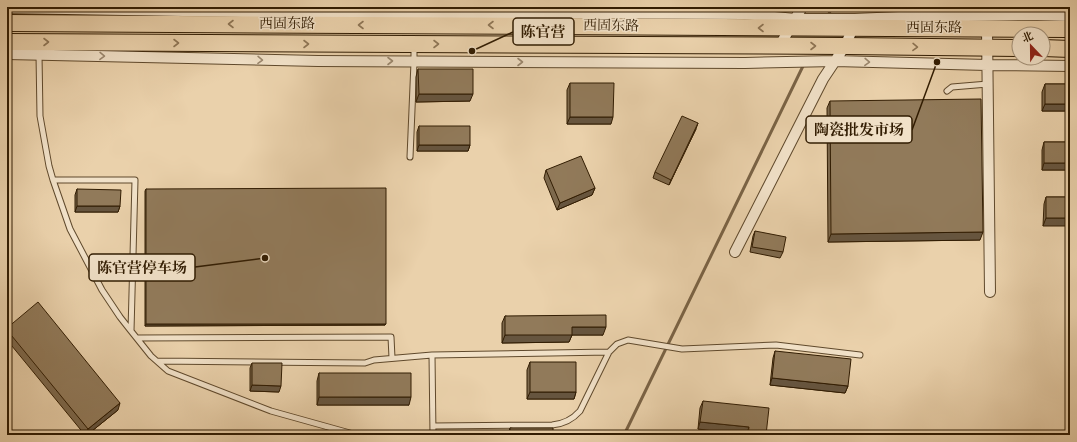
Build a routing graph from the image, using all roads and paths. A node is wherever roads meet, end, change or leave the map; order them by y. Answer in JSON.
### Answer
{"nodes":[{"id":1,"x":802,"y":7,"type":"edge"},
{"id":2,"x":7,"y":8,"type":"edge"},
{"id":3,"x":190,"y":9,"type":"edge"},
{"id":4,"x":669,"y":10,"type":"edge"},
{"id":5,"x":25,"y":13,"type":"edge"},
{"id":6,"x":302,"y":15,"type":"edge"},
{"id":7,"x":1070,"y":16,"type":"edge"},
{"id":8,"x":7,"y":23,"type":"edge"},
{"id":9,"x":797,"y":23,"type":"junction"},
{"id":10,"x":848,"y":25,"type":"junction"},
{"id":11,"x":987,"y":29,"type":"junction"},
{"id":12,"x":1070,"y":29,"type":"edge"},
{"id":13,"x":7,"y":42,"type":"edge"},
{"id":14,"x":414,"y":44,"type":"junction"},
{"id":15,"x":786,"y":47,"type":"junction"},
{"id":16,"x":987,"y":48,"type":"junction"},
{"id":17,"x":1011,"y":48,"type":"edge"},
{"id":18,"x":1051,"y":48,"type":"edge"},
{"id":19,"x":1070,"y":48,"type":"edge"},
{"id":20,"x":7,"y":54,"type":"edge"},
{"id":21,"x":836,"y":54,"type":"junction"},
{"id":22,"x":39,"y":55,"type":"junction"},
{"id":23,"x":414,"y":62,"type":"junction"},
{"id":24,"x":987,"y":65,"type":"junction"},
{"id":25,"x":1070,"y":66,"type":"edge"},
{"id":26,"x":988,"y":84,"type":"junction"},
{"id":27,"x":947,"y":91,"type":"dead end"},
{"id":28,"x":410,"y":157,"type":"dead end"},
{"id":29,"x":53,"y":180,"type":"junction"},
{"id":30,"x":735,"y":252,"type":"dead end"},
{"id":31,"x":990,"y":292,"type":"dead end"},
{"id":32,"x":131,"y":331,"type":"junction"},
{"id":33,"x":137,"y":338,"type":"junction"},
{"id":34,"x":609,"y":352,"type":"junction"},
{"id":35,"x":432,"y":355,"type":"junction"},
{"id":36,"x":860,"y":355,"type":"dead end"},
{"id":37,"x":392,"y":358,"type":"junction"},
{"id":38,"x":157,"y":361,"type":"junction"},
{"id":39,"x":433,"y":426,"type":"junction"},
{"id":40,"x":357,"y":435,"type":"edge"},
{"id":41,"x":433,"y":435,"type":"edge"}],
"edges":[{"from":1,"to":9,"type":"street"},
{"from":2,"to":5,"type":"street"},
{"from":3,"to":5,"type":"street"},
{"from":3,"to":6,"type":"street"},
{"from":4,"to":6,"type":"street"},
{"from":4,"to":9,"type":"street"},
{"from":6,"to":5,"type":"main road","name":"西固东路","one_way":true},
{"from":5,"to":8,"type":"main road","name":"西固东路"},
{"from":9,"to":6,"type":"main road","name":"西固东路","one_way":true},
{"from":7,"to":10,"type":"street"},
{"from":9,"to":10,"type":"main road","name":"西固东路"},
{"from":9,"to":15,"type":"street"},
{"from":10,"to":11,"type":"main road","name":"西固东路"},
{"from":10,"to":21,"type":"street"},
{"from":11,"to":12,"type":"main road","name":"西固东路"},
{"from":11,"to":16,"type":"street"},
{"from":13,"to":14,"type":"main road","name":"西固东路","one_way":true},
{"from":14,"to":15,"type":"main road","name":"西固东路","one_way":true},
{"from":14,"to":23,"type":"lane"},
{"from":15,"to":21,"type":"main road","name":"西固东路","one_way":true},
{"from":16,"to":17,"type":"main road","name":"西固东路"},
{"from":21,"to":16,"type":"main road","name":"西固东路","one_way":true},
{"from":16,"to":24,"type":"street"},
{"from":18,"to":19,"type":"main road"},
{"from":20,"to":22,"type":"street"},
{"from":23,"to":21,"type":"street","one_way":true},
{"from":21,"to":24,"type":"street","one_way":true},
{"from":21,"to":30,"type":"street"},
{"from":22,"to":23,"type":"street","one_way":true},
{"from":22,"to":29,"type":"lane"},
{"from":23,"to":28,"type":"lane"},
{"from":24,"to":25,"type":"street"},
{"from":24,"to":26,"type":"street"},
{"from":26,"to":27,"type":"lane"},
{"from":26,"to":31,"type":"street"},
{"from":29,"to":32,"type":"lane"},
{"from":29,"to":32,"type":"lane"},
{"from":32,"to":33,"type":"lane"},
{"from":33,"to":37,"type":"lane"},
{"from":33,"to":38,"type":"lane"},
{"from":34,"to":35,"type":"lane"},
{"from":34,"to":36,"type":"lane"},
{"from":34,"to":39,"type":"lane"},
{"from":35,"to":37,"type":"lane"},
{"from":35,"to":39,"type":"lane"},
{"from":37,"to":38,"type":"lane"},
{"from":38,"to":40,"type":"lane"},
{"from":39,"to":41,"type":"lane"}]}
